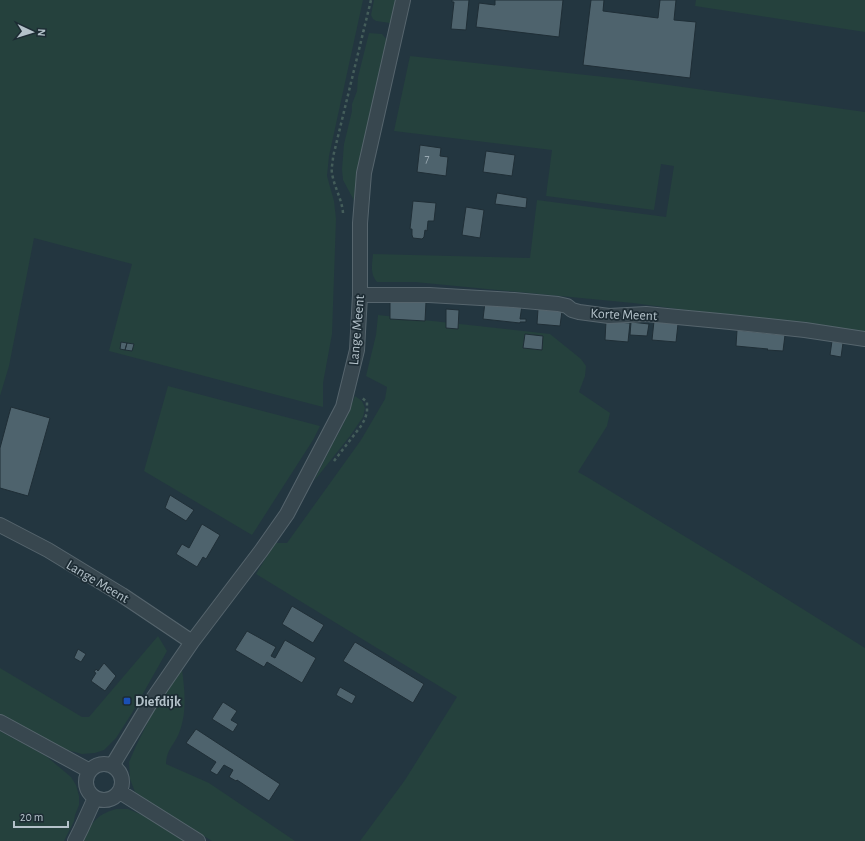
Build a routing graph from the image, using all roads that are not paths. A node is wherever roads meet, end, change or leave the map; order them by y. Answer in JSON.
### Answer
{"nodes":[{"id":1,"x":403,"y":0,"type":"edge"},
{"id":2,"x":360,"y":295,"type":"junction"},
{"id":3,"x":865,"y":339,"type":"edge"},
{"id":4,"x":0,"y":525,"type":"edge"},
{"id":5,"x":192,"y":642,"type":"junction"},
{"id":6,"x":0,"y":722,"type":"edge"},
{"id":7,"x":112,"y":766,"type":"junction"},
{"id":8,"x":90,"y":771,"type":"junction"},
{"id":9,"x":120,"y":792,"type":"junction"},
{"id":10,"x":95,"y":798,"type":"junction"},
{"id":11,"x":75,"y":841,"type":"edge"},
{"id":12,"x":198,"y":841,"type":"edge"}],
"edges":[{"from":1,"to":2,"type":"street","name":"Lange Meent"},
{"from":2,"to":3,"type":"street","name":"Korte Meent"},
{"from":2,"to":5,"type":"street","name":"Lange Meent"},
{"from":4,"to":5,"type":"street","name":"Lange Meent"},
{"from":5,"to":7,"type":"street","name":"Lange Meent"},
{"from":6,"to":8,"type":"street"},
{"from":7,"to":8,"type":"street"},
{"from":7,"to":9,"type":"street"},
{"from":8,"to":10,"type":"street"},
{"from":9,"to":10,"type":"street"},
{"from":9,"to":12,"type":"street"},
{"from":10,"to":11,"type":"street"}]}
